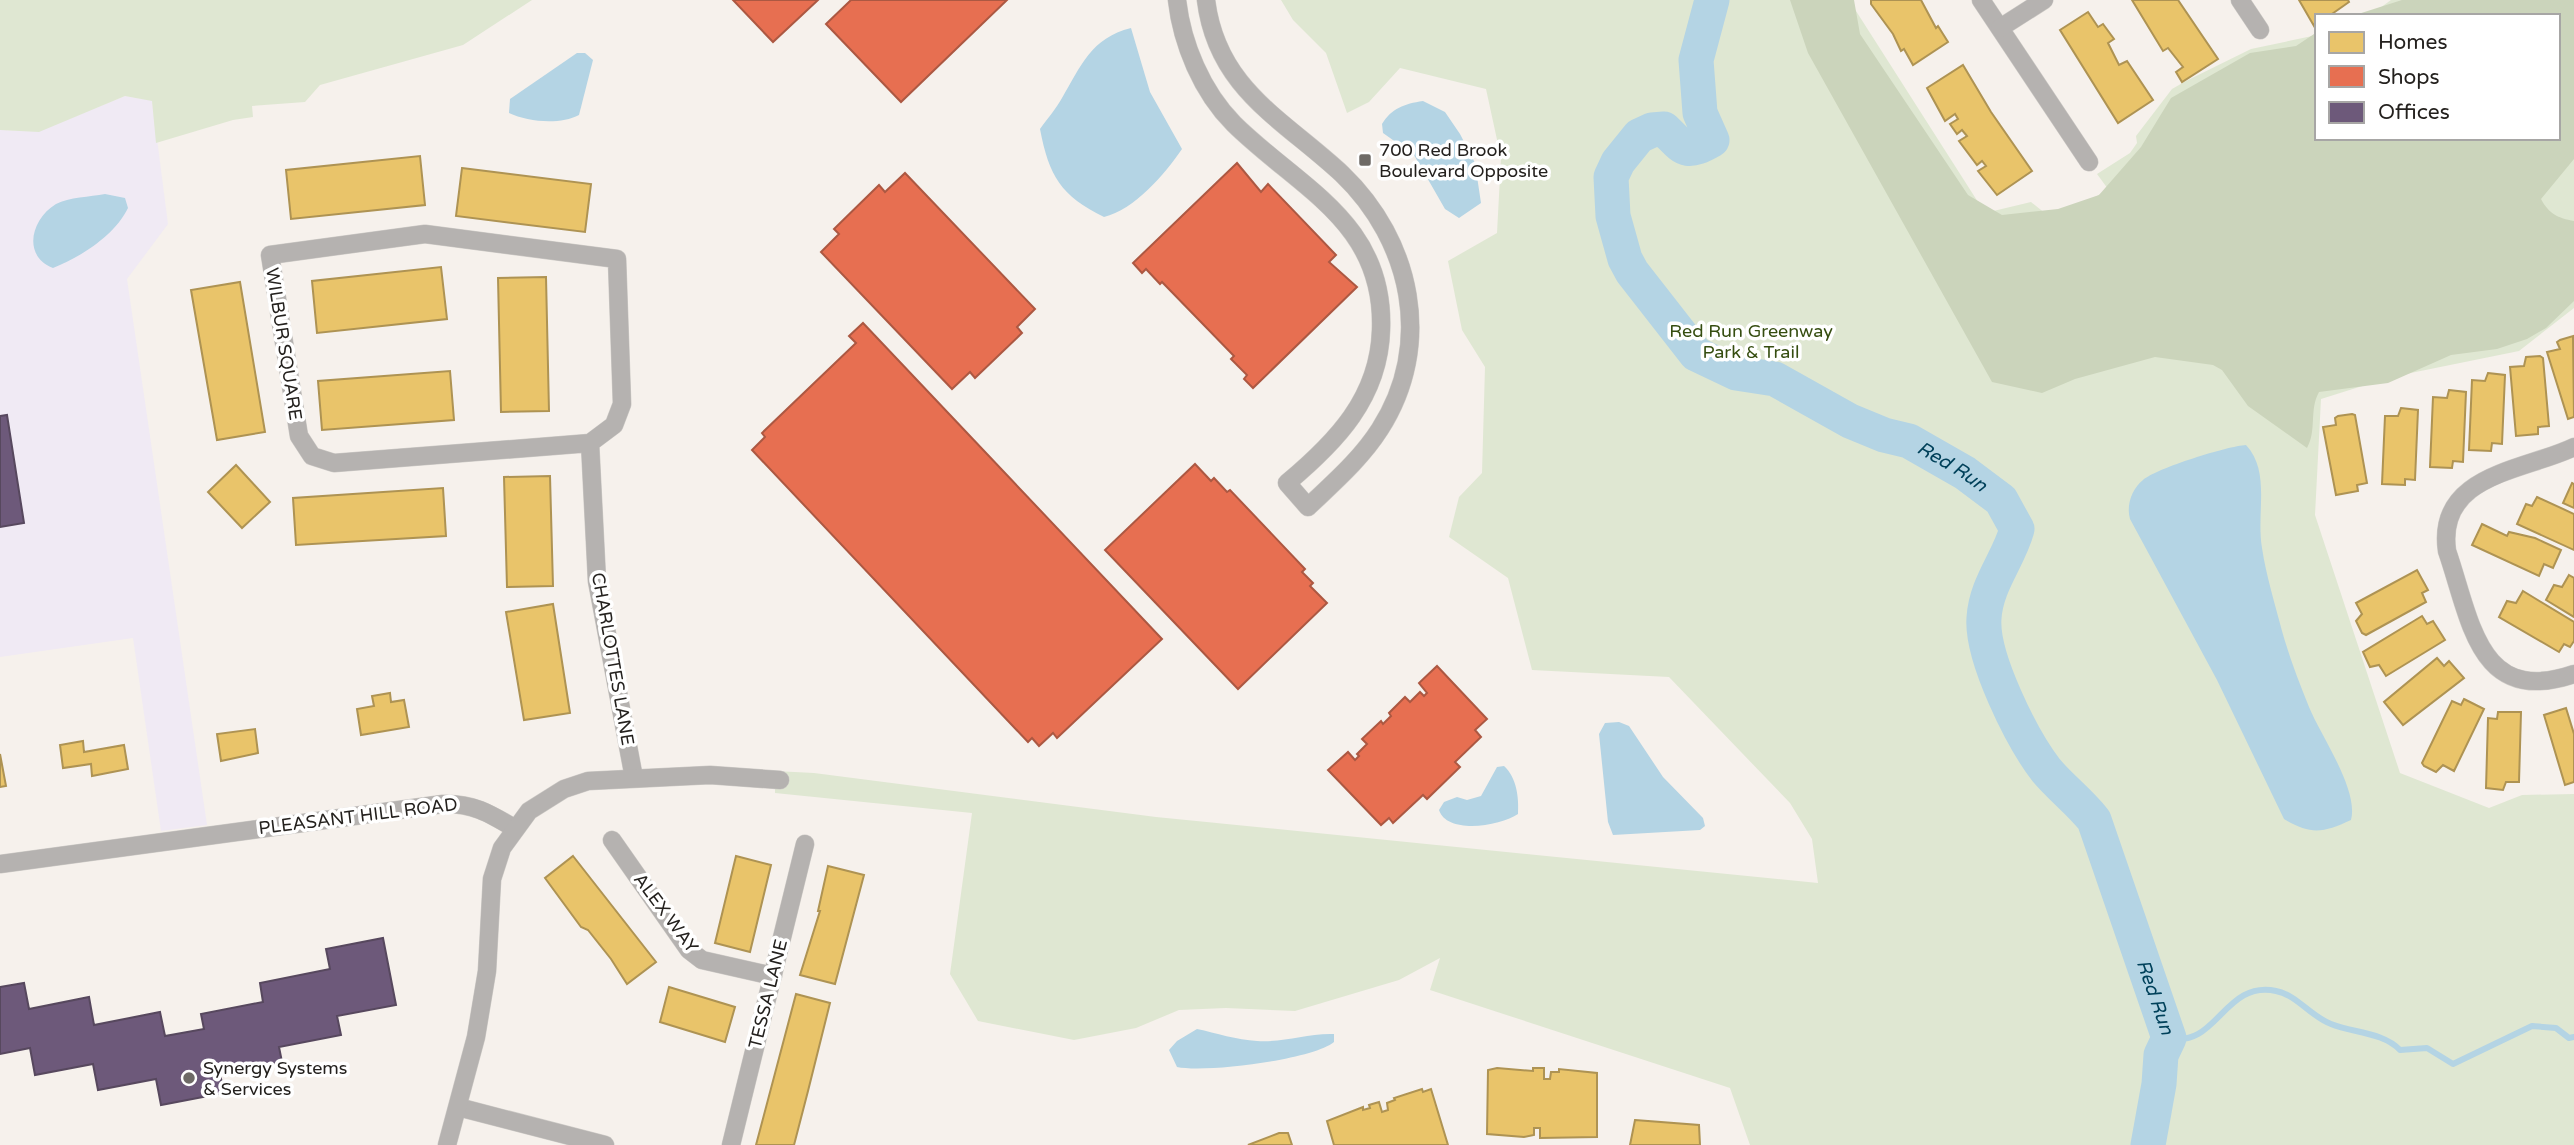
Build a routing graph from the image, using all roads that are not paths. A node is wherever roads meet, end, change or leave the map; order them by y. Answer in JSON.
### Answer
{"nodes":[{"id":1,"x":1177,"y":0,"type":"edge"},
{"id":2,"x":1206,"y":0,"type":"edge"},
{"id":3,"x":1981,"y":0,"type":"edge"},
{"id":4,"x":2044,"y":0,"type":"edge"},
{"id":5,"x":2240,"y":0,"type":"edge"},
{"id":6,"x":2000,"y":28,"type":"junction"},
{"id":7,"x":2260,"y":30,"type":"dead end"},
{"id":8,"x":2089,"y":162,"type":"dead end"},
{"id":9,"x":590,"y":443,"type":"junction"},
{"id":10,"x":2574,"y":447,"type":"edge"},
{"id":11,"x":2574,"y":674,"type":"edge"},
{"id":12,"x":634,"y":778,"type":"junction"},
{"id":13,"x":780,"y":780,"type":"dead end"},
{"id":14,"x":514,"y":828,"type":"junction"},
{"id":15,"x":612,"y":840,"type":"dead end"},
{"id":16,"x":805,"y":844,"type":"dead end"},
{"id":17,"x":0,"y":864,"type":"edge"},
{"id":18,"x":773,"y":976,"type":"junction"},
{"id":19,"x":458,"y":1107,"type":"junction"},
{"id":20,"x":447,"y":1145,"type":"edge"},
{"id":21,"x":605,"y":1145,"type":"edge"},
{"id":22,"x":731,"y":1145,"type":"edge"}],
"edges":[{"from":1,"to":2,"type":"street"},
{"from":3,"to":6,"type":"street"},
{"from":4,"to":6,"type":"street"},
{"from":5,"to":7,"type":"street"},
{"from":6,"to":8,"type":"street"},
{"from":9,"to":9,"type":"street","name":"WILBUR SQUARE"},
{"from":9,"to":12,"type":"street","name":"CHARLOTTES LANE"},
{"from":10,"to":11,"type":"street"},
{"from":12,"to":13,"type":"street"},
{"from":12,"to":14,"type":"street"},
{"from":14,"to":17,"type":"street","name":"PLEASANT HILL ROAD"},
{"from":14,"to":19,"type":"street"},
{"from":15,"to":18,"type":"street","name":"ALEX WAY"},
{"from":16,"to":18,"type":"street","name":"TESSA LANE"},
{"from":18,"to":22,"type":"street","name":"TESSA LANE"},
{"from":19,"to":20,"type":"street"},
{"from":19,"to":21,"type":"street"}]}
